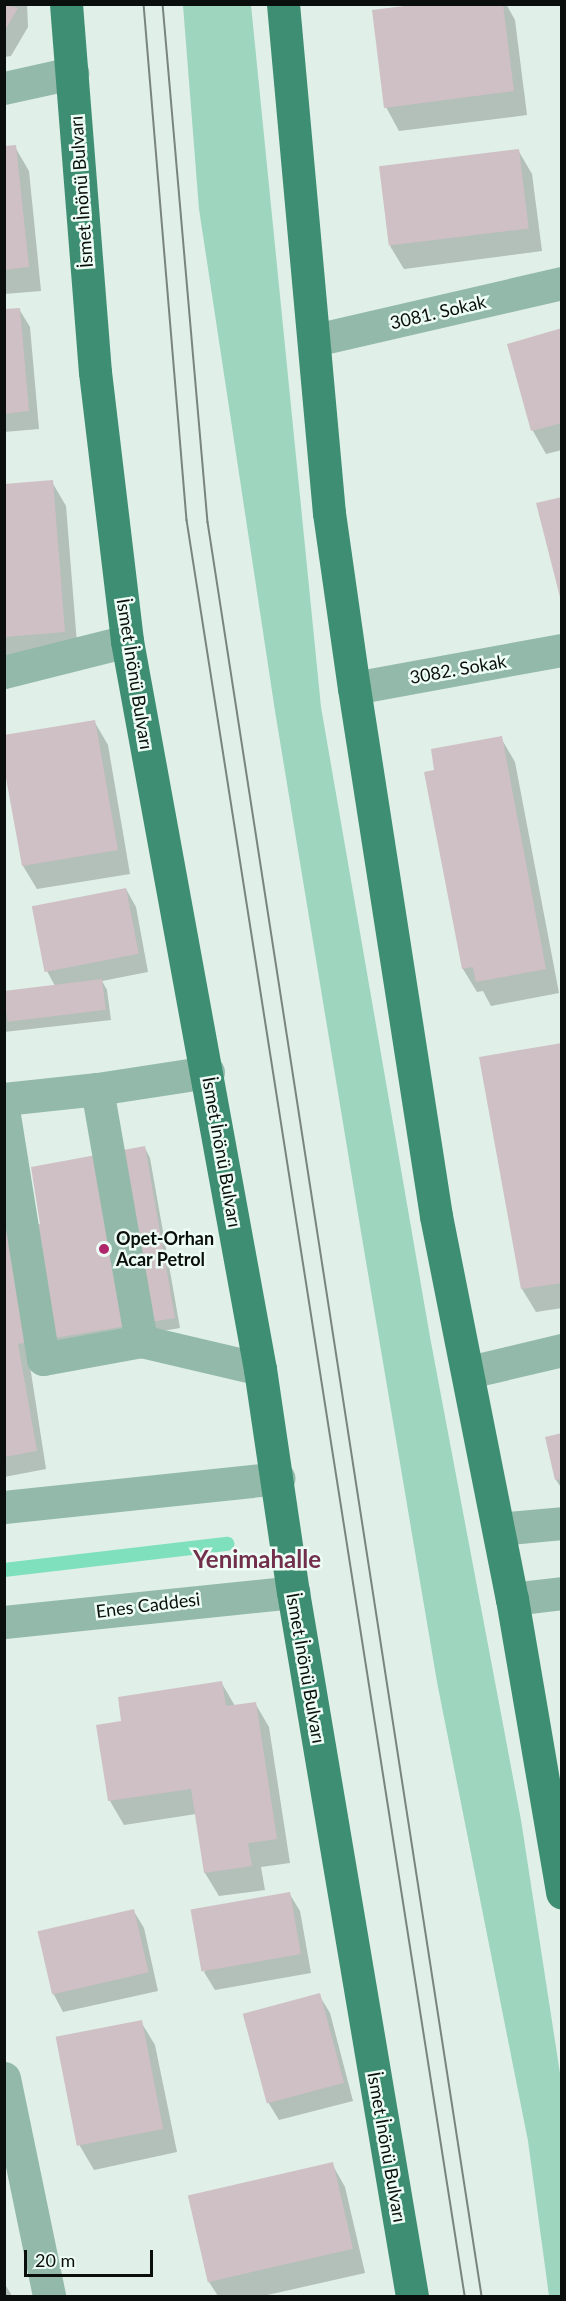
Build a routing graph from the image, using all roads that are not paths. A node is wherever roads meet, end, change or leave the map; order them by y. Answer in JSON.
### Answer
{"nodes":[{"id":1,"x":66,"y":4,"type":"edge"},
{"id":2,"x":283,"y":4,"type":"edge"},
{"id":3,"x":72,"y":73,"type":"junction"},
{"id":4,"x":4,"y":88,"type":"edge"},
{"id":5,"x":561,"y":283,"type":"edge"},
{"id":6,"x":315,"y":340,"type":"junction"},
{"id":7,"x":127,"y":641,"type":"junction"},
{"id":8,"x":561,"y":650,"type":"edge"},
{"id":9,"x":4,"y":672,"type":"edge"},
{"id":10,"x":354,"y":688,"type":"junction"},
{"id":11,"x":208,"y":1072,"type":"junction"},
{"id":12,"x":98,"y":1089,"type":"junction"},
{"id":13,"x":4,"y":1099,"type":"edge"},
{"id":14,"x":4,"y":1115,"type":"edge"},
{"id":15,"x":141,"y":1341,"type":"junction"},
{"id":16,"x":561,"y":1350,"type":"edge"},
{"id":17,"x":260,"y":1369,"type":"junction"},
{"id":18,"x":469,"y":1372,"type":"junction"},
{"id":19,"x":278,"y":1478,"type":"junction"},
{"id":20,"x":4,"y":1507,"type":"edge"},
{"id":21,"x":561,"y":1523,"type":"edge"},
{"id":22,"x":499,"y":1529,"type":"junction"},
{"id":23,"x":293,"y":1592,"type":"junction"},
{"id":24,"x":561,"y":1593,"type":"edge"},
{"id":25,"x":512,"y":1599,"type":"junction"},
{"id":26,"x":4,"y":1622,"type":"edge"},
{"id":27,"x":561,"y":1893,"type":"edge"},
{"id":28,"x":4,"y":2078,"type":"edge"},
{"id":29,"x":49,"y":2296,"type":"edge"},
{"id":30,"x":412,"y":2296,"type":"edge"}],
"edges":[{"from":1,"to":3,"type":"main road","name":"İsmet İnönü Bulvarı"},
{"from":2,"to":6,"type":"main road"},
{"from":3,"to":4,"type":"street"},
{"from":3,"to":7,"type":"main road","name":"İsmet İnönü Bulvarı"},
{"from":5,"to":6,"type":"street","name":"3081. Sokak"},
{"from":6,"to":10,"type":"main road"},
{"from":7,"to":9,"type":"street"},
{"from":7,"to":11,"type":"main road","name":"İsmet İnönü Bulvarı"},
{"from":8,"to":10,"type":"street","name":"3082. Sokak"},
{"from":10,"to":18,"type":"main road"},
{"from":11,"to":12,"type":"street"},
{"from":11,"to":17,"type":"main road","name":"İsmet İnönü Bulvarı"},
{"from":12,"to":13,"type":"street"},
{"from":12,"to":15,"type":"street"},
{"from":14,"to":15,"type":"street"},
{"from":15,"to":17,"type":"street"},
{"from":16,"to":18,"type":"street"},
{"from":17,"to":19,"type":"main road","name":"İsmet İnönü Bulvarı"},
{"from":18,"to":22,"type":"main road"},
{"from":19,"to":20,"type":"street"},
{"from":19,"to":23,"type":"main road","name":"İsmet İnönü Bulvarı"},
{"from":21,"to":22,"type":"street"},
{"from":22,"to":25,"type":"main road"},
{"from":23,"to":26,"type":"street","name":"Enes Caddesi"},
{"from":23,"to":30,"type":"main road","name":"İsmet İnönü Bulvarı"},
{"from":24,"to":25,"type":"street"},
{"from":25,"to":27,"type":"main road"},
{"from":28,"to":29,"type":"street"}]}
